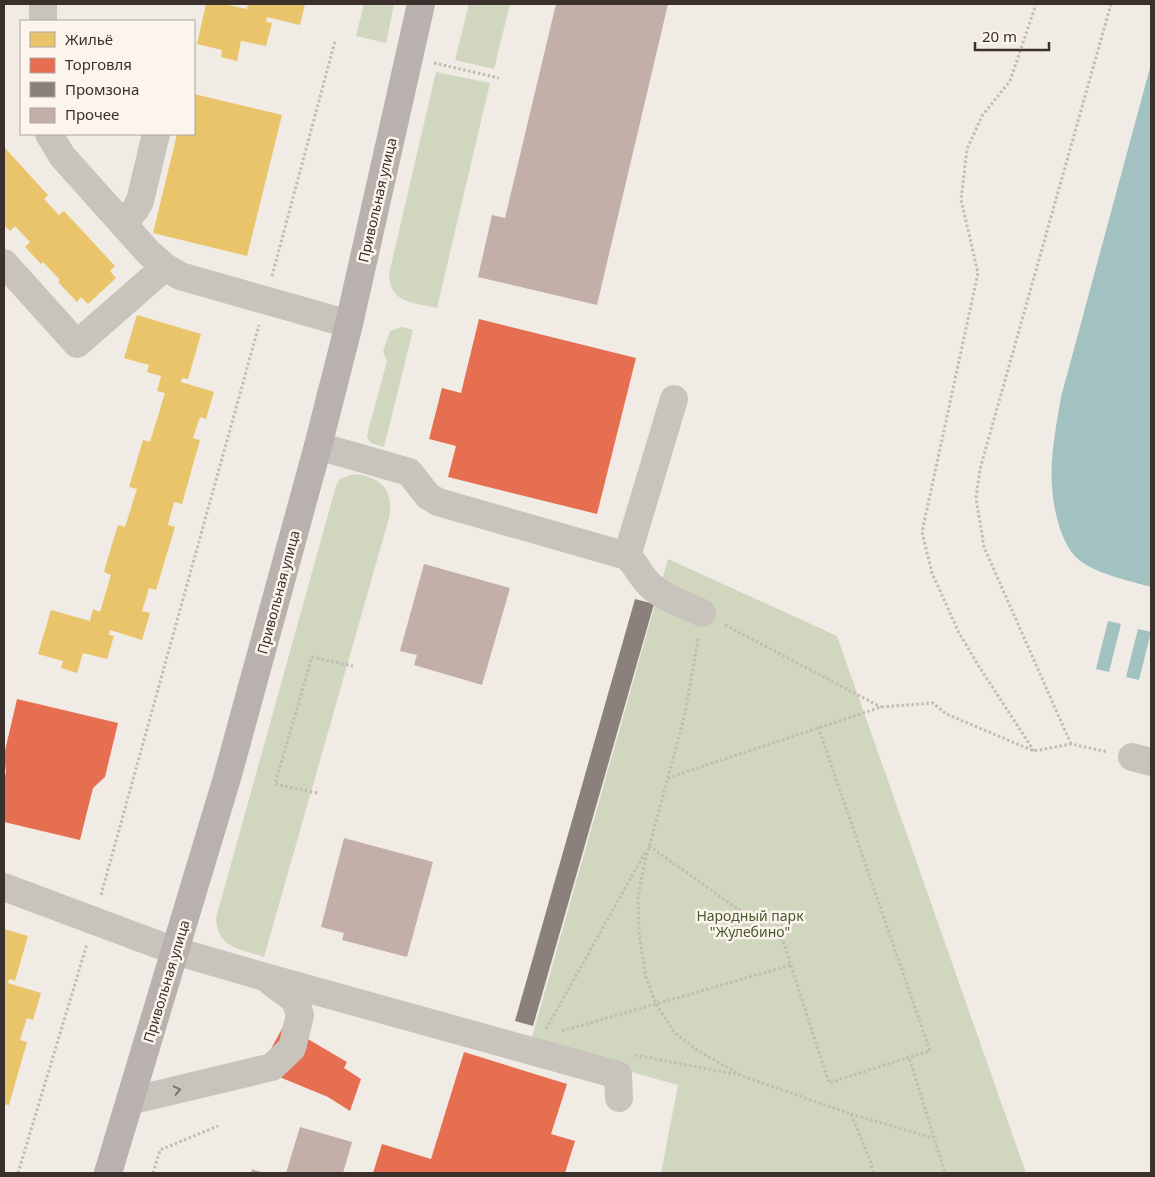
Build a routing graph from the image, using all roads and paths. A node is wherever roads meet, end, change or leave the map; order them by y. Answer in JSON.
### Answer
{"nodes":[{"id":1,"x":43,"y":4,"type":"edge"},
{"id":2,"x":421,"y":4,"type":"edge"},
{"id":3,"x":1036,"y":4,"type":"edge"},
{"id":4,"x":1111,"y":4,"type":"edge"},
{"id":5,"x":42,"y":20,"type":"edge"},
{"id":6,"x":335,"y":40,"type":"dead end"},
{"id":7,"x":409,"y":57,"type":"junction"},
{"id":8,"x":499,"y":78,"type":"dead end"},
{"id":9,"x":50,"y":135,"type":"edge"},
{"id":10,"x":156,"y":135,"type":"edge"},
{"id":11,"x":123,"y":223,"type":"junction"},
{"id":12,"x":4,"y":263,"type":"edge"},
{"id":13,"x":165,"y":267,"type":"junction"},
{"id":14,"x":266,"y":300,"type":"junction"},
{"id":15,"x":349,"y":324,"type":"junction"},
{"id":16,"x":674,"y":399,"type":"dead end"},
{"id":17,"x":318,"y":446,"type":"junction"},
{"id":18,"x":627,"y":556,"type":"junction"},
{"id":19,"x":702,"y":613,"type":"junction"},
{"id":20,"x":353,"y":666,"type":"dead end"},
{"id":21,"x":881,"y":707,"type":"junction"},
{"id":22,"x":818,"y":727,"type":"junction"},
{"id":23,"x":1071,"y":744,"type":"junction"},
{"id":24,"x":1034,"y":751,"type":"junction"},
{"id":25,"x":1142,"y":760,"type":"edge"},
{"id":26,"x":668,"y":778,"type":"junction"},
{"id":27,"x":317,"y":793,"type":"dead end"},
{"id":28,"x":649,"y":845,"type":"junction"},
{"id":29,"x":4,"y":887,"type":"edge"},
{"id":30,"x":94,"y":920,"type":"junction"},
{"id":31,"x":175,"y":951,"type":"junction"},
{"id":32,"x":791,"y":965,"type":"junction"},
{"id":33,"x":265,"y":977,"type":"junction"},
{"id":34,"x":656,"y":1004,"type":"junction"},
{"id":35,"x":561,"y":1031,"type":"dead end"},
{"id":36,"x":542,"y":1037,"type":"dead end"},
{"id":37,"x":909,"y":1057,"type":"junction"},
{"id":38,"x":619,"y":1098,"type":"dead end"},
{"id":39,"x":130,"y":1101,"type":"junction"},
{"id":40,"x":851,"y":1114,"type":"junction"},
{"id":41,"x":218,"y":1126,"type":"dead end"},
{"id":42,"x":934,"y":1138,"type":"junction"},
{"id":43,"x":18,"y":1173,"type":"edge"},
{"id":44,"x":108,"y":1173,"type":"edge"},
{"id":45,"x":153,"y":1173,"type":"edge"},
{"id":46,"x":873,"y":1173,"type":"edge"},
{"id":47,"x":945,"y":1173,"type":"edge"}],
"edges":[{"from":1,"to":5,"type":"lane"},
{"from":2,"to":7,"type":"main road","name":"Привольная улица"},
{"from":3,"to":24,"type":"path"},
{"from":4,"to":23,"type":"path"},
{"from":6,"to":14,"type":"path"},
{"from":7,"to":8,"type":"path"},
{"from":7,"to":15,"type":"main road","name":"Привольная улица"},
{"from":9,"to":11,"type":"lane"},
{"from":10,"to":11,"type":"lane"},
{"from":11,"to":13,"type":"lane"},
{"from":12,"to":13,"type":"lane"},
{"from":13,"to":14,"type":"lane"},
{"from":14,"to":15,"type":"lane"},
{"from":14,"to":30,"type":"path"},
{"from":15,"to":17,"type":"main road","name":"Привольная улица"},
{"from":16,"to":18,"type":"lane"},
{"from":17,"to":18,"type":"lane"},
{"from":17,"to":31,"type":"main road","name":"Привольная улица"},
{"from":18,"to":19,"type":"lane"},
{"from":19,"to":21,"type":"path"},
{"from":19,"to":26,"type":"path"},
{"from":20,"to":27,"type":"path"},
{"from":21,"to":22,"type":"path"},
{"from":21,"to":24,"type":"path"},
{"from":22,"to":26,"type":"path"},
{"from":22,"to":37,"type":"path"},
{"from":23,"to":24,"type":"path"},
{"from":23,"to":25,"type":"path"},
{"from":26,"to":28,"type":"path"},
{"from":28,"to":32,"type":"path"},
{"from":28,"to":34,"type":"path"},
{"from":28,"to":36,"type":"path"},
{"from":29,"to":30,"type":"lane"},
{"from":30,"to":31,"type":"lane"},
{"from":30,"to":43,"type":"path"},
{"from":31,"to":33,"type":"lane"},
{"from":31,"to":39,"type":"main road","name":"Привольная улица"},
{"from":32,"to":34,"type":"path"},
{"from":32,"to":37,"type":"path"},
{"from":33,"to":38,"type":"lane"},
{"from":39,"to":33,"type":"lane","one_way":true},
{"from":34,"to":35,"type":"path"},
{"from":34,"to":40,"type":"path"},
{"from":37,"to":42,"type":"path"},
{"from":39,"to":44,"type":"main road","name":"Привольная улица"},
{"from":40,"to":42,"type":"path"},
{"from":40,"to":46,"type":"path"},
{"from":41,"to":45,"type":"path"},
{"from":42,"to":47,"type":"path"}]}
